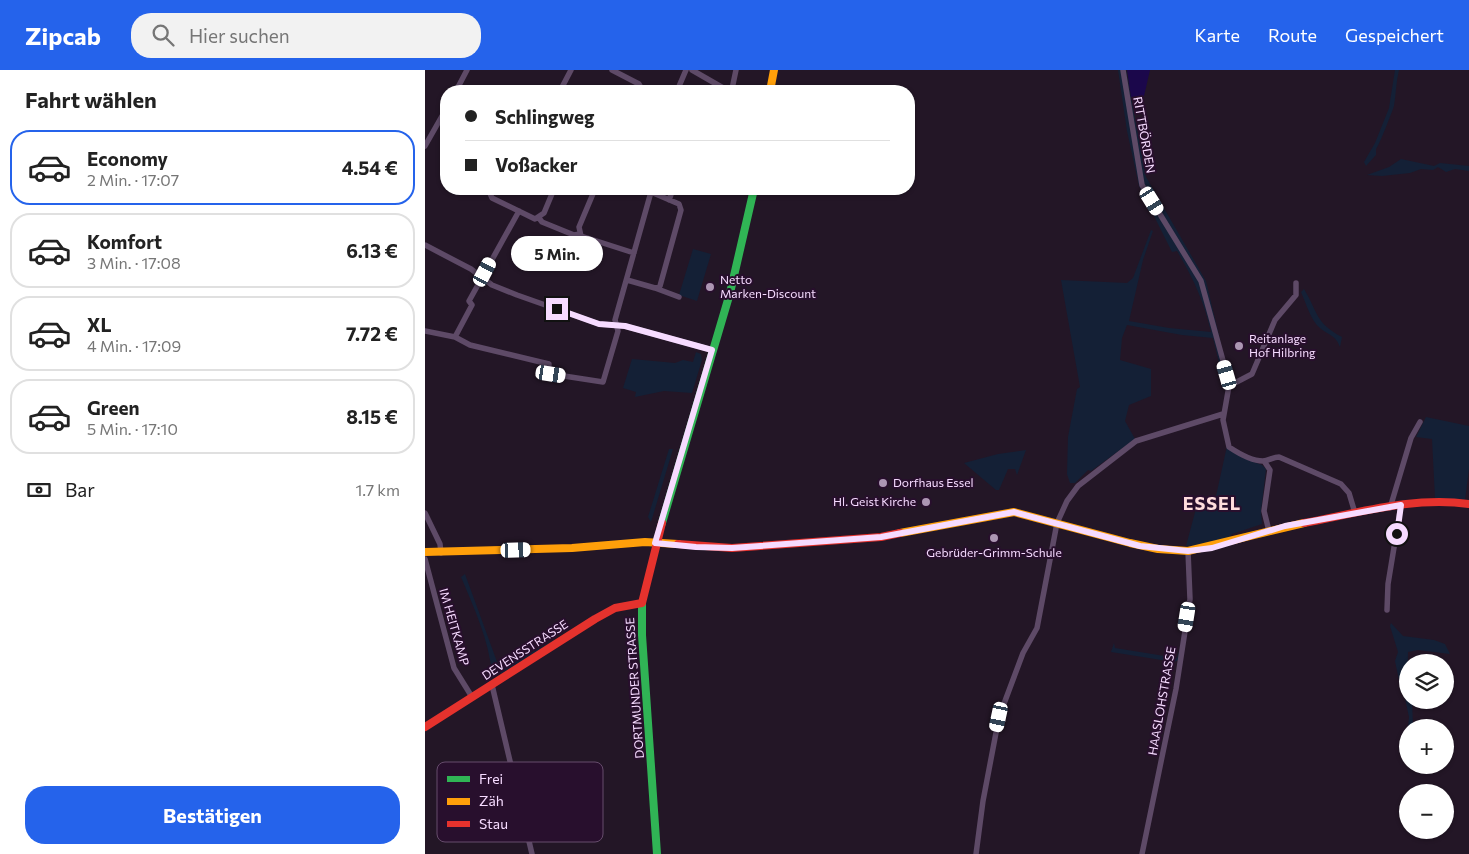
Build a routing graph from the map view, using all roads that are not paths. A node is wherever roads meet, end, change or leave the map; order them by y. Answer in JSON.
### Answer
{"nodes":[{"id":1,"x":467,"y":70,"type":"edge"},
{"id":2,"x":571,"y":70,"type":"edge"},
{"id":3,"x":612,"y":70,"type":"edge"},
{"id":4,"x":686,"y":70,"type":"edge"},
{"id":5,"x":692,"y":70,"type":"edge"},
{"id":6,"x":736,"y":70,"type":"edge"},
{"id":7,"x":774,"y":70,"type":"edge"},
{"id":8,"x":1123,"y":70,"type":"edge"},
{"id":9,"x":459,"y":85,"type":"edge"},
{"id":10,"x":563,"y":85,"type":"edge"},
{"id":11,"x":640,"y":85,"type":"edge"},
{"id":12,"x":680,"y":85,"type":"edge"},
{"id":13,"x":718,"y":85,"type":"edge"},
{"id":14,"x":733,"y":85,"type":"edge"},
{"id":15,"x":771,"y":85,"type":"edge"},
{"id":16,"x":440,"y":120,"type":"edge"},
{"id":17,"x":425,"y":146,"type":"edge"},
{"id":18,"x":491,"y":195,"type":"edge"},
{"id":19,"x":552,"y":195,"type":"edge"},
{"id":20,"x":592,"y":195,"type":"edge"},
{"id":21,"x":651,"y":195,"type":"edge"},
{"id":22,"x":661,"y":195,"type":"edge"},
{"id":23,"x":671,"y":195,"type":"edge"},
{"id":24,"x":753,"y":195,"type":"edge"},
{"id":25,"x":669,"y":200,"type":"junction"},
{"id":26,"x":519,"y":212,"type":"junction"},
{"id":27,"x":539,"y":218,"type":"junction"},
{"id":28,"x":579,"y":234,"type":"junction"},
{"id":29,"x":425,"y":246,"type":"edge"},
{"id":30,"x":633,"y":253,"type":"junction"},
{"id":31,"x":481,"y":277,"type":"junction"},
{"id":32,"x":627,"y":280,"type":"junction"},
{"id":33,"x":1296,"y":283,"type":"dead end"},
{"id":34,"x":655,"y":288,"type":"junction"},
{"id":35,"x":679,"y":297,"type":"dead end"},
{"id":36,"x":616,"y":325,"type":"junction"},
{"id":37,"x":425,"y":331,"type":"edge"},
{"id":38,"x":455,"y":337,"type":"junction"},
{"id":39,"x":712,"y":350,"type":"junction"},
{"id":40,"x":1229,"y":386,"type":"junction"},
{"id":41,"x":1223,"y":414,"type":"junction"},
{"id":42,"x":1420,"y":422,"type":"dead end"},
{"id":43,"x":1265,"y":461,"type":"junction"},
{"id":44,"x":1469,"y":504,"type":"edge"},
{"id":45,"x":1401,"y":505,"type":"junction"},
{"id":46,"x":1390,"y":508,"type":"junction"},
{"id":47,"x":425,"y":512,"type":"edge"},
{"id":48,"x":1355,"y":513,"type":"junction"},
{"id":49,"x":1057,"y":523,"type":"junction"},
{"id":50,"x":1269,"y":530,"type":"junction"},
{"id":51,"x":655,"y":543,"type":"junction"},
{"id":52,"x":1188,"y":551,"type":"junction"},
{"id":53,"x":425,"y":552,"type":"edge"},
{"id":54,"x":441,"y":553,"type":"junction"},
{"id":55,"x":425,"y":559,"type":"edge"},
{"id":56,"x":642,"y":603,"type":"junction"},
{"id":57,"x":1387,"y":610,"type":"dead end"},
{"id":58,"x":492,"y":684,"type":"junction"},
{"id":59,"x":472,"y":697,"type":"junction"},
{"id":60,"x":425,"y":727,"type":"edge"},
{"id":61,"x":510,"y":762,"type":"edge"},
{"id":62,"x":657,"y":854,"type":"edge"},
{"id":63,"x":976,"y":854,"type":"edge"},
{"id":64,"x":1142,"y":854,"type":"edge"}],
"edges":[{"from":1,"to":9,"type":"street"},
{"from":2,"to":10,"type":"street"},
{"from":3,"to":11,"type":"street"},
{"from":4,"to":12,"type":"street"},
{"from":5,"to":13,"type":"street"},
{"from":6,"to":14,"type":"street"},
{"from":7,"to":15,"type":"main road"},
{"from":8,"to":40,"type":"street","name":"RITTBÖRDEN"},
{"from":16,"to":17,"type":"street"},
{"from":18,"to":26,"type":"street"},
{"from":19,"to":27,"type":"street"},
{"from":20,"to":28,"type":"street"},
{"from":21,"to":30,"type":"street"},
{"from":22,"to":25,"type":"street"},
{"from":23,"to":25,"type":"street"},
{"from":24,"to":39,"type":"main road","name":"DORTMUNDER STRASSE"},
{"from":25,"to":34,"type":"street"},
{"from":26,"to":27,"type":"street"},
{"from":26,"to":31,"type":"street"},
{"from":27,"to":28,"type":"street"},
{"from":28,"to":30,"type":"street"},
{"from":29,"to":31,"type":"street"},
{"from":30,"to":32,"type":"street"},
{"from":31,"to":36,"type":"street"},
{"from":31,"to":38,"type":"street"},
{"from":32,"to":34,"type":"street"},
{"from":32,"to":36,"type":"street"},
{"from":33,"to":40,"type":"street"},
{"from":34,"to":35,"type":"street"},
{"from":36,"to":38,"type":"street"},
{"from":36,"to":39,"type":"street"},
{"from":37,"to":38,"type":"street"},
{"from":39,"to":51,"type":"main road","name":"DORTMUNDER STRASSE"},
{"from":40,"to":41,"type":"street","name":"RITTBÖRDEN"},
{"from":41,"to":43,"type":"street","name":"RITTBÖRDEN"},
{"from":41,"to":49,"type":"street"},
{"from":42,"to":46,"type":"street"},
{"from":43,"to":48,"type":"street","name":"RITTBÖRDEN"},
{"from":43,"to":50,"type":"street"},
{"from":44,"to":45,"type":"main road"},
{"from":45,"to":46,"type":"main road"},
{"from":45,"to":57,"type":"street"},
{"from":46,"to":48,"type":"main road"},
{"from":47,"to":54,"type":"street"},
{"from":48,"to":50,"type":"main road"},
{"from":49,"to":51,"type":"main road"},
{"from":49,"to":52,"type":"main road"},
{"from":49,"to":63,"type":"street"},
{"from":50,"to":52,"type":"main road"},
{"from":51,"to":54,"type":"main road"},
{"from":51,"to":56,"type":"main road","name":"DORTMUNDER STRASSE"},
{"from":52,"to":64,"type":"street","name":"HAASLOHSTRASSE"},
{"from":53,"to":54,"type":"main road"},
{"from":55,"to":59,"type":"street","name":"IM HEITKAMP"},
{"from":56,"to":58,"type":"main road","name":"DEVENSSTRASSE"},
{"from":56,"to":62,"type":"main road","name":"DORTMUNDER STRASSE"},
{"from":58,"to":59,"type":"main road","name":"DEVENSSTRASSE"},
{"from":58,"to":61,"type":"street"},
{"from":59,"to":60,"type":"main road","name":"DEVENSSTRASSE"}]}
